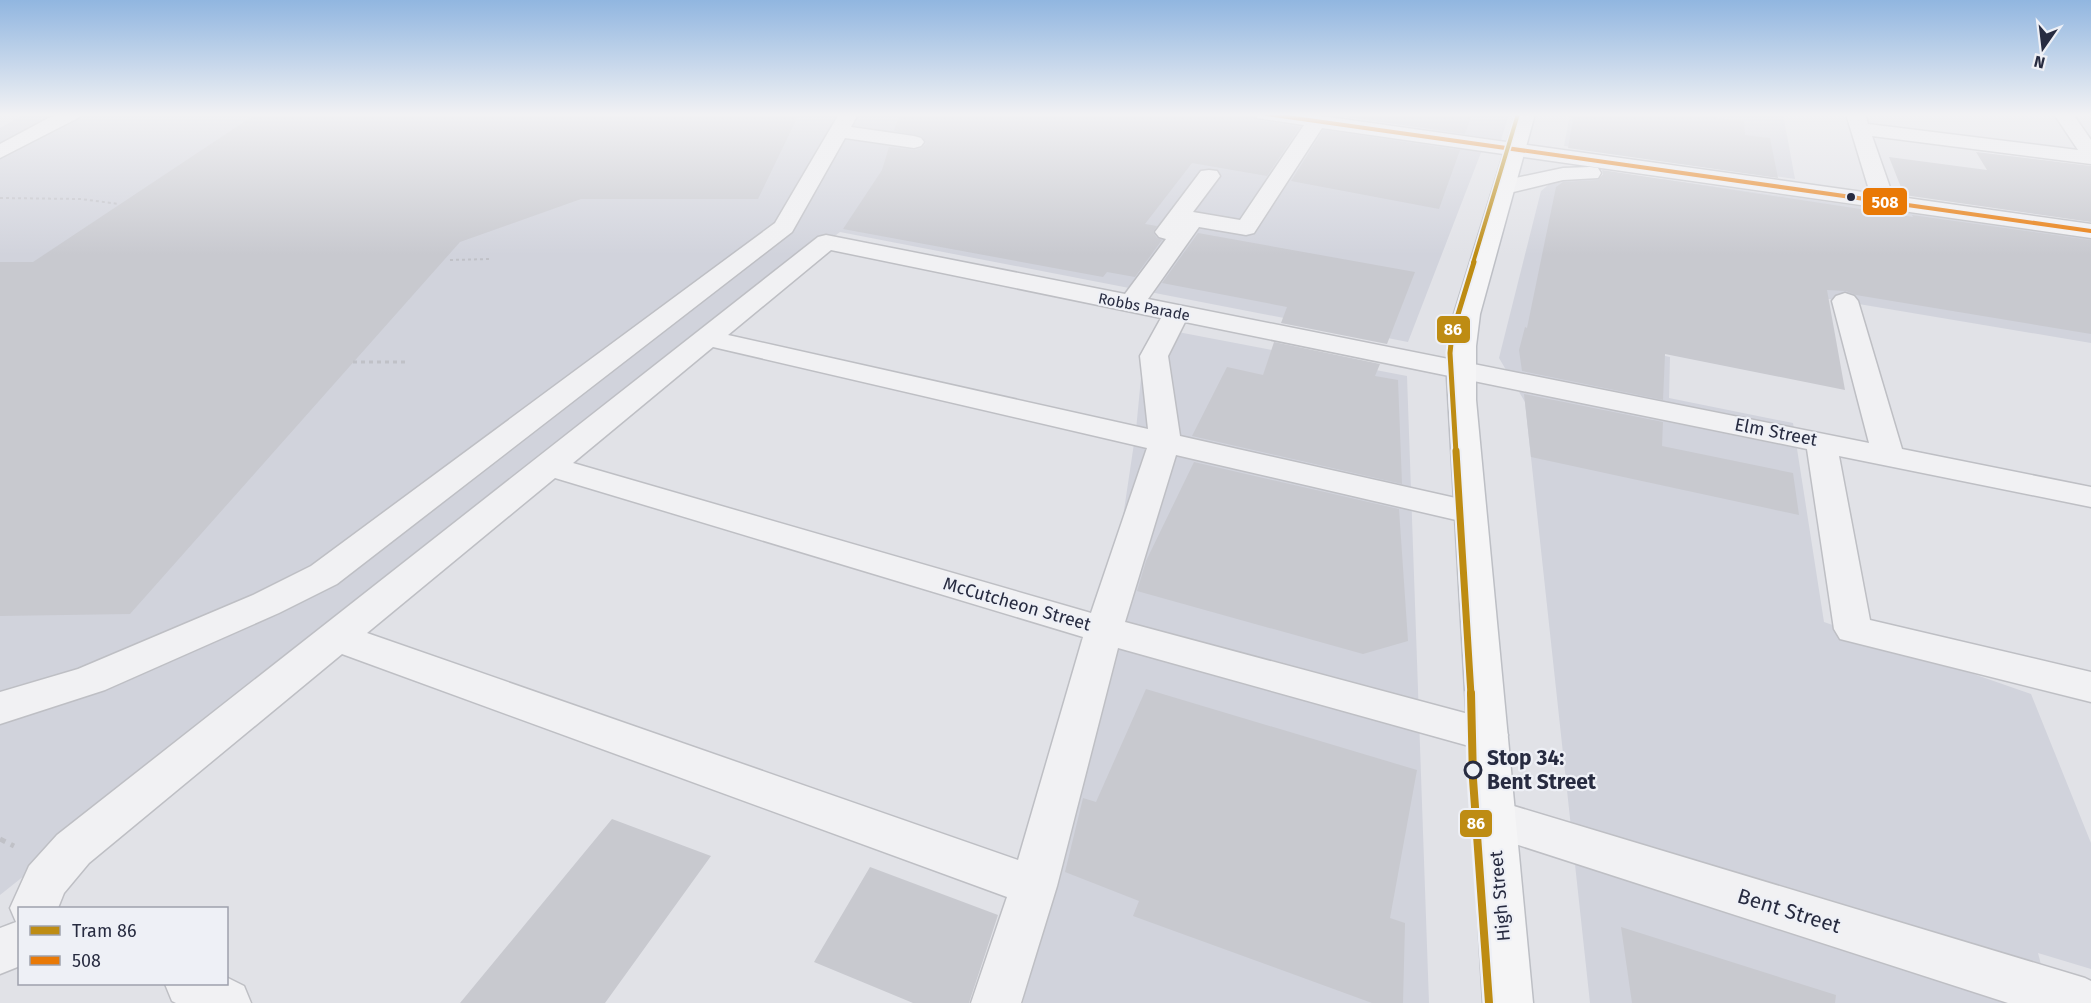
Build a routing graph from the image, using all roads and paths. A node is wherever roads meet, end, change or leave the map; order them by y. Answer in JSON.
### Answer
{"nodes":[{"id":1,"x":822,"y":161,"type":"edge"},
{"id":2,"x":1290,"y":161,"type":"edge"},
{"id":3,"x":1513,"y":161,"type":"edge"},
{"id":4,"x":1594,"y":161,"type":"edge"},
{"id":5,"x":1871,"y":161,"type":"edge"},
{"id":6,"x":1682,"y":173,"type":"junction"},
{"id":7,"x":1209,"y":176,"type":"dead end"},
{"id":8,"x":1505,"y":187,"type":"junction"},
{"id":9,"x":0,"y":198,"type":"edge"},
{"id":10,"x":1884,"y":202,"type":"junction"},
{"id":11,"x":119,"y":204,"type":"dead end"},
{"id":12,"x":2091,"y":231,"type":"edge"},
{"id":13,"x":491,"y":259,"type":"dead end"},
{"id":14,"x":450,"y":260,"type":"dead end"},
{"id":15,"x":1845,"y":301,"type":"dead end"},
{"id":16,"x":1123,"y":303,"type":"junction"},
{"id":17,"x":1178,"y":313,"type":"junction"},
{"id":18,"x":707,"y":338,"type":"junction"},
{"id":19,"x":353,"y":362,"type":"dead end"},
{"id":20,"x":408,"y":362,"type":"dead end"},
{"id":21,"x":1461,"y":369,"type":"junction"},
{"id":22,"x":1821,"y":441,"type":"junction"},
{"id":23,"x":1165,"y":442,"type":"junction"},
{"id":24,"x":1888,"y":455,"type":"junction"},
{"id":25,"x":550,"y":466,"type":"junction"},
{"id":26,"x":2091,"y":497,"type":"edge"},
{"id":27,"x":1470,"y":512,"type":"junction"},
{"id":28,"x":1104,"y":630,"type":"junction"},
{"id":29,"x":338,"y":637,"type":"junction"},
{"id":30,"x":2091,"y":687,"type":"edge"},
{"id":31,"x":0,"y":708,"type":"edge"},
{"id":32,"x":1486,"y":735,"type":"junction"},
{"id":33,"x":1494,"y":819,"type":"junction"},
{"id":34,"x":1034,"y":886,"type":"junction"},
{"id":35,"x":35,"y":907,"type":"edge"},
{"id":36,"x":18,"y":944,"type":"edge"},
{"id":37,"x":0,"y":951,"type":"edge"},
{"id":38,"x":192,"y":985,"type":"edge"},
{"id":39,"x":226,"y":1003,"type":"edge"},
{"id":40,"x":996,"y":1003,"type":"edge"},
{"id":41,"x":1508,"y":1003,"type":"edge"},
{"id":42,"x":2085,"y":1003,"type":"edge"}],
"edges":[{"from":1,"to":31,"type":"street"},
{"from":2,"to":16,"type":"street"},
{"from":3,"to":8,"type":"main road","name":"High Street"},
{"from":4,"to":6,"type":"street"},
{"from":5,"to":10,"type":"street"},
{"from":6,"to":8,"type":"street"},
{"from":6,"to":10,"type":"street"},
{"from":7,"to":16,"type":"street"},
{"from":8,"to":21,"type":"main road","name":"High Street"},
{"from":9,"to":11,"type":"path"},
{"from":10,"to":12,"type":"street"},
{"from":13,"to":14,"type":"path"},
{"from":15,"to":24,"type":"street"},
{"from":16,"to":17,"type":"street","name":"Robbs Parade"},
{"from":16,"to":18,"type":"street","name":"Robbs Parade"},
{"from":17,"to":21,"type":"street","name":"Robbs Parade"},
{"from":17,"to":23,"type":"street"},
{"from":18,"to":23,"type":"street"},
{"from":18,"to":25,"type":"street"},
{"from":19,"to":20,"type":"path"},
{"from":21,"to":22,"type":"street","name":"Elm Street"},
{"from":21,"to":27,"type":"main road","name":"High Street"},
{"from":22,"to":24,"type":"street","name":"Elm Street"},
{"from":22,"to":30,"type":"street"},
{"from":23,"to":27,"type":"street"},
{"from":23,"to":28,"type":"street"},
{"from":24,"to":26,"type":"street","name":"Elm Street"},
{"from":25,"to":28,"type":"street","name":"McCutcheon Street"},
{"from":25,"to":29,"type":"street"},
{"from":27,"to":32,"type":"main road","name":"High Street"},
{"from":28,"to":32,"type":"street","name":"McCutcheon Street"},
{"from":28,"to":34,"type":"street"},
{"from":29,"to":34,"type":"street"},
{"from":29,"to":35,"type":"street"},
{"from":32,"to":33,"type":"main road","name":"High Street"},
{"from":33,"to":41,"type":"main road","name":"High Street"},
{"from":33,"to":42,"type":"street","name":"Bent Street"},
{"from":34,"to":40,"type":"street"},
{"from":36,"to":37,"type":"street"},
{"from":38,"to":39,"type":"street"}]}
